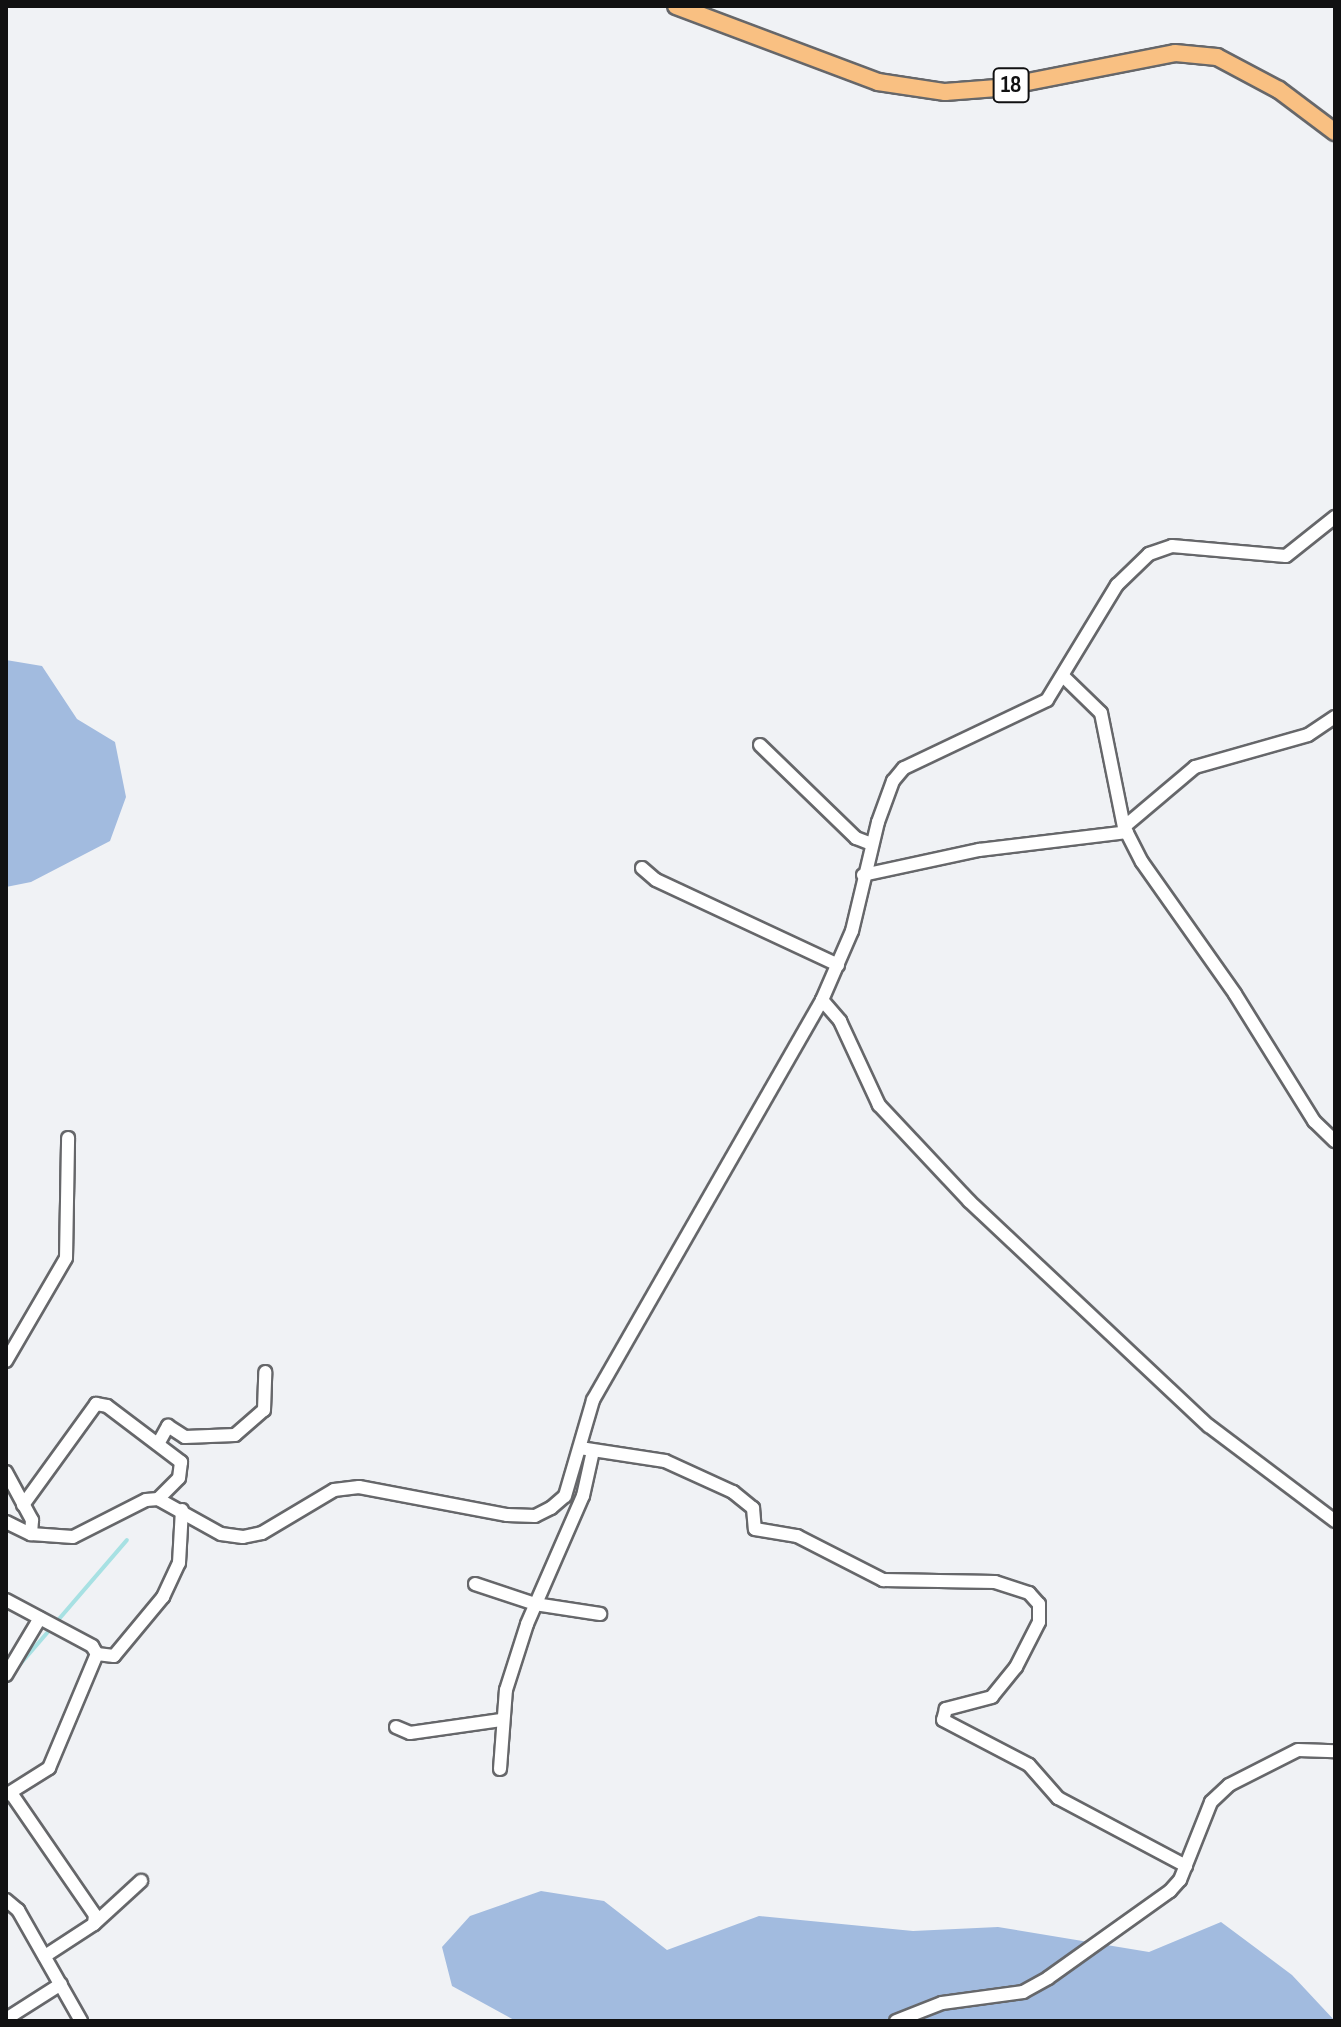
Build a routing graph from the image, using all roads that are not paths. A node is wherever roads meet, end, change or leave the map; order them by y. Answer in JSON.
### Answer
{"nodes":[{"id":1,"x":676,"y":6,"type":"edge"},
{"id":2,"x":1335,"y":132,"type":"edge"},
{"id":3,"x":1335,"y":517,"type":"edge"},
{"id":4,"x":1065,"y":678,"type":"junction"},
{"id":5,"x":1335,"y":717,"type":"edge"},
{"id":6,"x":760,"y":745,"type":"dead end"},
{"id":7,"x":1126,"y":830,"type":"junction"},
{"id":8,"x":872,"y":844,"type":"junction"},
{"id":9,"x":642,"y":868,"type":"dead end"},
{"id":10,"x":863,"y":875,"type":"junction"},
{"id":11,"x":838,"y":965,"type":"junction"},
{"id":12,"x":822,"y":1000,"type":"junction"},
{"id":13,"x":68,"y":1138,"type":"dead end"},
{"id":14,"x":1335,"y":1141,"type":"edge"},
{"id":15,"x":6,"y":1361,"type":"edge"},
{"id":16,"x":265,"y":1372,"type":"dead end"},
{"id":17,"x":158,"y":1444,"type":"junction"},
{"id":18,"x":587,"y":1449,"type":"junction"},
{"id":19,"x":6,"y":1472,"type":"edge"},
{"id":20,"x":158,"y":1499,"type":"junction"},
{"id":21,"x":23,"y":1505,"type":"junction"},
{"id":22,"x":182,"y":1510,"type":"junction"},
{"id":23,"x":1335,"y":1521,"type":"edge"},
{"id":24,"x":6,"y":1522,"type":"edge"},
{"id":25,"x":31,"y":1534,"type":"junction"},
{"id":26,"x":475,"y":1584,"type":"dead end"},
{"id":27,"x":6,"y":1600,"type":"edge"},
{"id":28,"x":535,"y":1604,"type":"junction"},
{"id":29,"x":600,"y":1614,"type":"dead end"},
{"id":30,"x":40,"y":1618,"type":"junction"},
{"id":31,"x":97,"y":1654,"type":"junction"},
{"id":32,"x":6,"y":1675,"type":"edge"},
{"id":33,"x":501,"y":1720,"type":"junction"},
{"id":34,"x":396,"y":1727,"type":"dead end"},
{"id":35,"x":1335,"y":1751,"type":"edge"},
{"id":36,"x":500,"y":1769,"type":"dead end"},
{"id":37,"x":8,"y":1794,"type":"edge"},
{"id":38,"x":1186,"y":1866,"type":"junction"},
{"id":39,"x":141,"y":1881,"type":"dead end"},
{"id":40,"x":6,"y":1900,"type":"edge"},
{"id":41,"x":94,"y":1924,"type":"junction"},
{"id":42,"x":45,"y":1956,"type":"junction"},
{"id":43,"x":61,"y":1984,"type":"junction"},
{"id":44,"x":6,"y":2019,"type":"edge"},
{"id":45,"x":81,"y":2021,"type":"edge"},
{"id":46,"x":896,"y":2021,"type":"edge"}],
"edges":[{"from":1,"to":2,"type":"main road","number":"18"},
{"from":3,"to":4,"type":"street"},
{"from":4,"to":7,"type":"street"},
{"from":4,"to":8,"type":"street"},
{"from":5,"to":7,"type":"street"},
{"from":6,"to":8,"type":"street"},
{"from":7,"to":10,"type":"street"},
{"from":7,"to":14,"type":"street"},
{"from":8,"to":10,"type":"street"},
{"from":9,"to":11,"type":"street"},
{"from":10,"to":11,"type":"street"},
{"from":11,"to":12,"type":"street"},
{"from":12,"to":18,"type":"street"},
{"from":12,"to":23,"type":"street"},
{"from":13,"to":15,"type":"street"},
{"from":16,"to":17,"type":"street"},
{"from":17,"to":20,"type":"street"},
{"from":17,"to":21,"type":"street"},
{"from":18,"to":22,"type":"street"},
{"from":18,"to":28,"type":"street"},
{"from":18,"to":38,"type":"street"},
{"from":19,"to":21,"type":"street"},
{"from":20,"to":22,"type":"street"},
{"from":20,"to":25,"type":"street"},
{"from":21,"to":25,"type":"street"},
{"from":22,"to":31,"type":"street"},
{"from":24,"to":25,"type":"street"},
{"from":26,"to":28,"type":"street"},
{"from":27,"to":30,"type":"street"},
{"from":28,"to":29,"type":"street"},
{"from":28,"to":33,"type":"street"},
{"from":30,"to":31,"type":"street"},
{"from":30,"to":32,"type":"street"},
{"from":31,"to":37,"type":"street"},
{"from":33,"to":34,"type":"street"},
{"from":33,"to":36,"type":"street"},
{"from":35,"to":38,"type":"street"},
{"from":37,"to":41,"type":"street"},
{"from":38,"to":46,"type":"street"},
{"from":39,"to":41,"type":"street"},
{"from":40,"to":42,"type":"street"},
{"from":41,"to":42,"type":"street"},
{"from":42,"to":43,"type":"street"},
{"from":43,"to":44,"type":"street"},
{"from":43,"to":45,"type":"street"}]}
